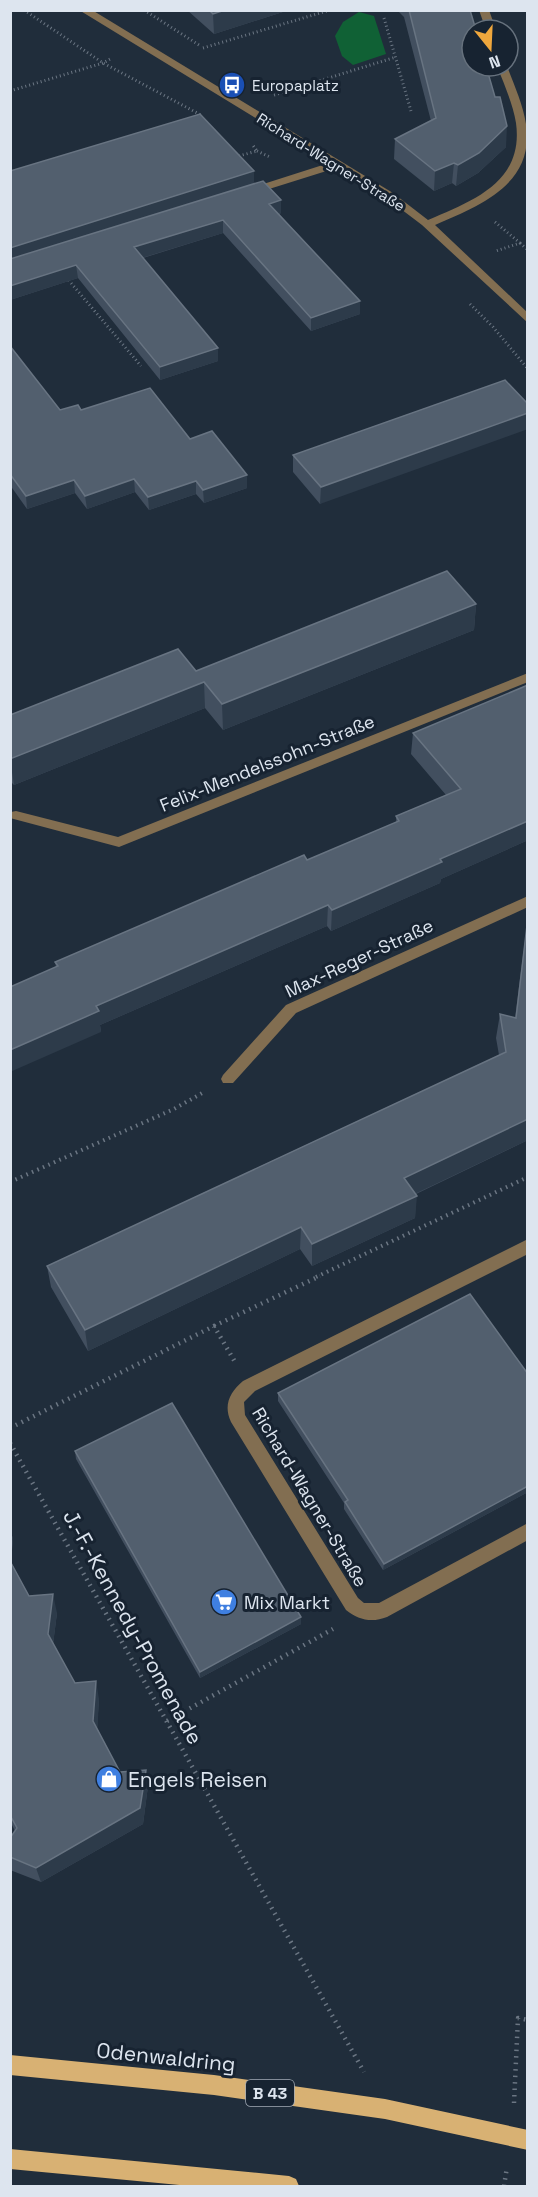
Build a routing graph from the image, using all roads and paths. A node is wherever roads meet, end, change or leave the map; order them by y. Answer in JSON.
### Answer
{"nodes":[{"id":1,"x":24,"y":10,"type":"edge"},
{"id":2,"x":84,"y":10,"type":"edge"},
{"id":3,"x":330,"y":10,"type":"edge"},
{"id":4,"x":384,"y":18,"type":"dead end"},
{"id":5,"x":173,"y":28,"type":"dead end"},
{"id":6,"x":138,"y":44,"type":"junction"},
{"id":7,"x":203,"y":48,"type":"dead end"},
{"id":8,"x":396,"y":57,"type":"junction"},
{"id":9,"x":103,"y":63,"type":"junction"},
{"id":10,"x":506,"y":78,"type":"edge"},
{"id":11,"x":10,"y":91,"type":"edge"},
{"id":12,"x":273,"y":95,"type":"dead end"},
{"id":13,"x":411,"y":111,"type":"dead end"},
{"id":14,"x":206,"y":117,"type":"edge"},
{"id":15,"x":248,"y":139,"type":"dead end"},
{"id":16,"x":257,"y":151,"type":"junction"},
{"id":17,"x":234,"y":158,"type":"edge"},
{"id":18,"x":337,"y":164,"type":"junction"},
{"id":19,"x":304,"y":174,"type":"junction"},
{"id":20,"x":237,"y":196,"type":"edge"},
{"id":21,"x":428,"y":224,"type":"junction"},
{"id":22,"x":520,"y":243,"type":"dead end"},
{"id":23,"x":528,"y":250,"type":"edge"},
{"id":24,"x":63,"y":273,"type":"edge"},
{"id":25,"x":462,"y":296,"type":"dead end"},
{"id":26,"x":528,"y":320,"type":"edge"},
{"id":27,"x":141,"y":366,"type":"dead end"},
{"id":28,"x":528,"y":369,"type":"edge"},
{"id":29,"x":528,"y":677,"type":"edge"},
{"id":30,"x":16,"y":816,"type":"dead end"},
{"id":31,"x":528,"y":901,"type":"edge"},
{"id":32,"x":228,"y":1079,"type":"joint"},
{"id":33,"x":528,"y":1177,"type":"edge"},
{"id":34,"x":10,"y":1182,"type":"edge"},
{"id":35,"x":528,"y":1246,"type":"edge"},
{"id":36,"x":214,"y":1326,"type":"junction"},
{"id":37,"x":249,"y":1386,"type":"junction"},
{"id":38,"x":10,"y":1428,"type":"edge"},
{"id":39,"x":10,"y":1443,"type":"edge"},
{"id":40,"x":528,"y":1531,"type":"edge"},
{"id":41,"x":365,"y":1611,"type":"junction"},
{"id":42,"x":167,"y":1721,"type":"junction"},
{"id":43,"x":528,"y":2020,"type":"edge"},
{"id":44,"x":10,"y":2065,"type":"edge"},
{"id":45,"x":385,"y":2109,"type":"junction"},
{"id":46,"x":520,"y":2138,"type":"edge"},
{"id":47,"x":10,"y":2159,"type":"edge"},
{"id":48,"x":289,"y":2187,"type":"edge"},
{"id":49,"x":504,"y":2187,"type":"edge"}],
"edges":[{"from":1,"to":9,"type":"path"},
{"from":2,"to":6,"type":"street","name":"Richard-Wagner-Straße"},
{"from":3,"to":7,"type":"path"},
{"from":4,"to":8,"type":"path"},
{"from":5,"to":6,"type":"path"},
{"from":6,"to":9,"type":"path"},
{"from":6,"to":18,"type":"street","name":"Richard-Wagner-Straße"},
{"from":8,"to":12,"type":"path"},
{"from":8,"to":13,"type":"path"},
{"from":9,"to":11,"type":"path"},
{"from":9,"to":14,"type":"path"},
{"from":10,"to":21,"type":"street"},
{"from":15,"to":16,"type":"path"},
{"from":16,"to":17,"type":"path"},
{"from":16,"to":19,"type":"path"},
{"from":18,"to":19,"type":"street"},
{"from":18,"to":21,"type":"street","name":"Richard-Wagner-Straße"},
{"from":19,"to":20,"type":"street"},
{"from":21,"to":26,"type":"street","name":"Richard-Wagner-Straße"},
{"from":22,"to":23,"type":"path"},
{"from":24,"to":27,"type":"path"},
{"from":25,"to":28,"type":"path"},
{"from":29,"to":30,"type":"street","name":"Felix-Mendelssohn-Straße"},
{"from":31,"to":32,"type":"street","name":"Max-Reger-Straße"},
{"from":32,"to":34,"type":"path"},
{"from":33,"to":36,"type":"path"},
{"from":35,"to":37,"type":"street","name":"Richard-Wagner-Straße"},
{"from":36,"to":37,"type":"path"},
{"from":36,"to":38,"type":"path"},
{"from":37,"to":41,"type":"street","name":"Richard-Wagner-Straße"},
{"from":39,"to":42,"type":"path","name":"J.-F.-Kennedy-Promenade"},
{"from":40,"to":41,"type":"street","name":"Richard-Wagner-Straße"},
{"from":41,"to":42,"type":"path"},
{"from":42,"to":45,"type":"path","name":"J.-F.-Kennedy-Promenade"},
{"from":43,"to":46,"type":"path"},
{"from":44,"to":45,"type":"main road","name":"Odenwaldring","number":"B 43"},
{"from":45,"to":46,"type":"main road","name":"Odenwaldring","number":"B 43"},
{"from":46,"to":49,"type":"path"},
{"from":47,"to":48,"type":"main road"}]}
